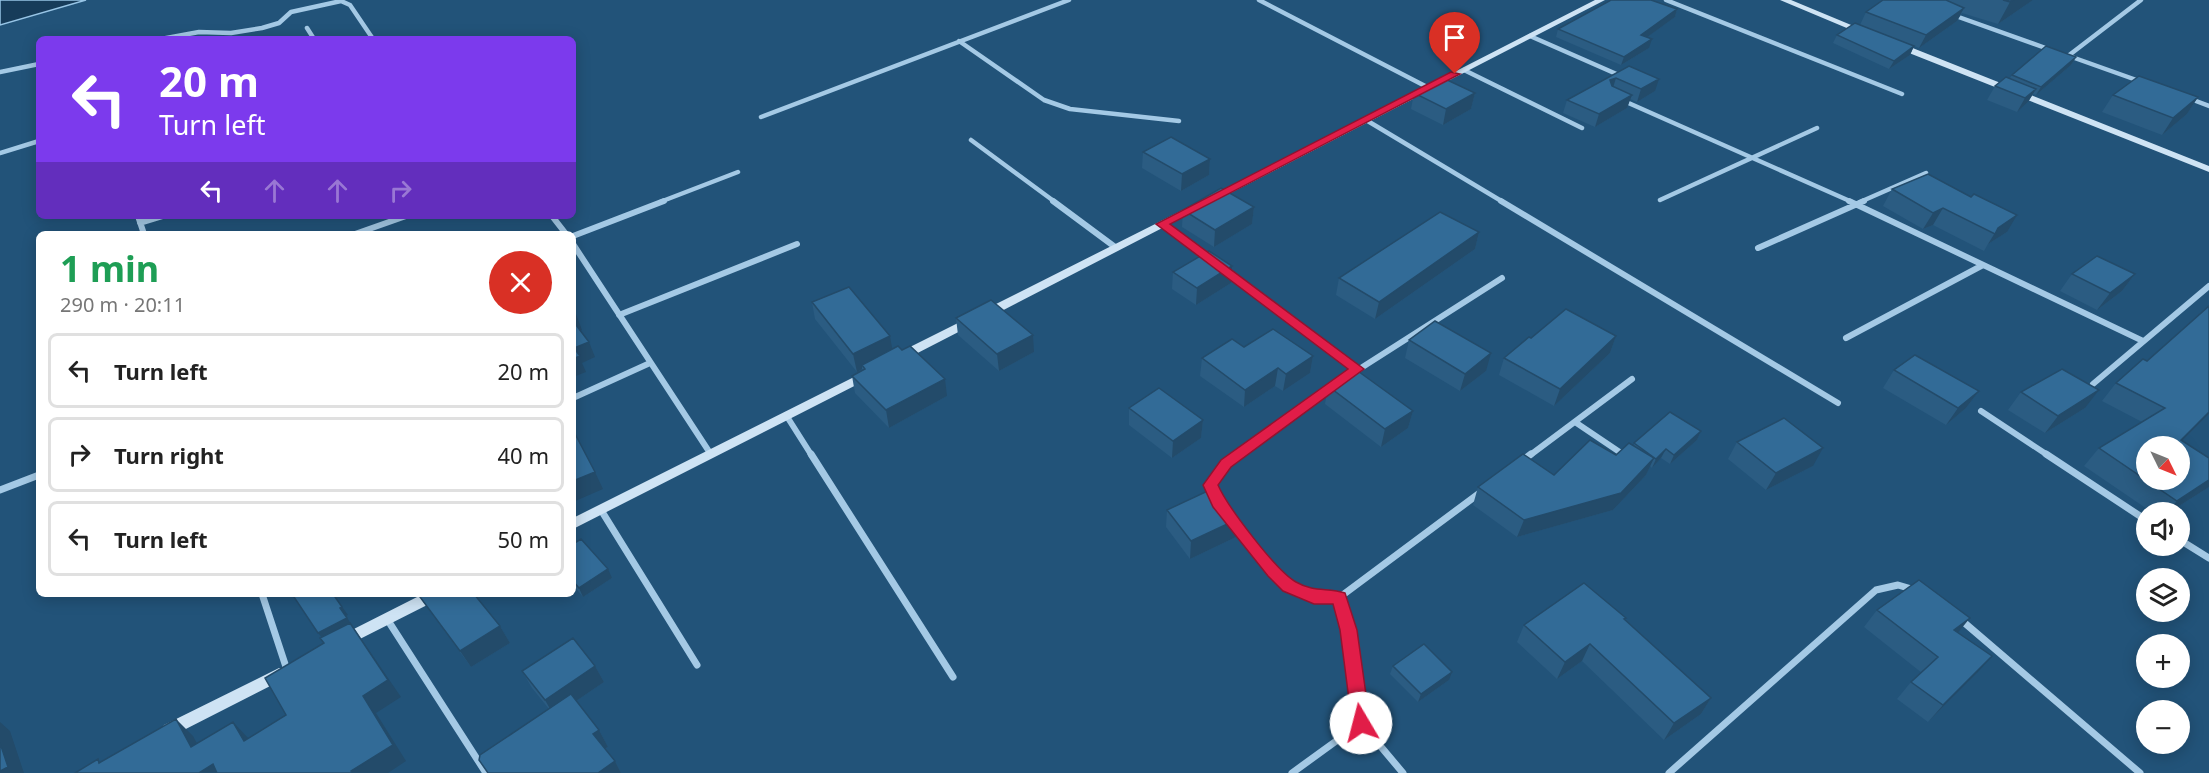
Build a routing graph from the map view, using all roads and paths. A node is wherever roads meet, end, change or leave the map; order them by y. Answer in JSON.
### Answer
{"nodes":[{"id":1,"x":1069,"y":0,"type":"edge"},
{"id":2,"x":1259,"y":0,"type":"edge"},
{"id":3,"x":1601,"y":0,"type":"edge"},
{"id":4,"x":1666,"y":0,"type":"edge"},
{"id":5,"x":1784,"y":0,"type":"edge"},
{"id":6,"x":2141,"y":0,"type":"edge"},
{"id":7,"x":1944,"y":12,"type":"edge"},
{"id":8,"x":307,"y":28,"type":"dead end"},
{"id":9,"x":1872,"y":35,"type":"edge"},
{"id":10,"x":178,"y":36,"type":"edge"},
{"id":11,"x":312,"y":36,"type":"edge"},
{"id":12,"x":371,"y":36,"type":"edge"},
{"id":13,"x":1530,"y":36,"type":"junction"},
{"id":14,"x":1882,"y":39,"type":"edge"},
{"id":15,"x":959,"y":41,"type":"junction"},
{"id":16,"x":2068,"y":56,"type":"junction"},
{"id":17,"x":36,"y":65,"type":"edge"},
{"id":18,"x":1464,"y":70,"type":"junction"},
{"id":19,"x":0,"y":72,"type":"edge"},
{"id":20,"x":1622,"y":76,"type":"edge"},
{"id":21,"x":2144,"y":83,"type":"edge"},
{"id":22,"x":1429,"y":88,"type":"junction"},
{"id":23,"x":1902,"y":94,"type":"dead end"},
{"id":24,"x":2176,"y":94,"type":"edge"},
{"id":25,"x":1621,"y":100,"type":"edge"},
{"id":26,"x":2209,"y":106,"type":"edge"},
{"id":27,"x":761,"y":117,"type":"dead end"},
{"id":28,"x":1366,"y":120,"type":"junction"},
{"id":29,"x":1179,"y":121,"type":"dead end"},
{"id":30,"x":1582,"y":128,"type":"dead end"},
{"id":31,"x":1817,"y":128,"type":"dead end"},
{"id":32,"x":970,"y":140,"type":"dead end"},
{"id":33,"x":36,"y":142,"type":"edge"},
{"id":34,"x":0,"y":153,"type":"edge"},
{"id":35,"x":1750,"y":157,"type":"junction"},
{"id":36,"x":2209,"y":170,"type":"edge"},
{"id":37,"x":738,"y":172,"type":"dead end"},
{"id":38,"x":1926,"y":173,"type":"edge"},
{"id":39,"x":1660,"y":200,"type":"dead end"},
{"id":40,"x":1856,"y":204,"type":"junction"},
{"id":41,"x":139,"y":219,"type":"edge"},
{"id":42,"x":153,"y":219,"type":"edge"},
{"id":43,"x":398,"y":219,"type":"edge"},
{"id":44,"x":554,"y":219,"type":"edge"},
{"id":45,"x":140,"y":223,"type":"junction"},
{"id":46,"x":1161,"y":224,"type":"junction"},
{"id":47,"x":143,"y":231,"type":"edge"},
{"id":48,"x":364,"y":231,"type":"edge"},
{"id":49,"x":564,"y":231,"type":"edge"},
{"id":50,"x":576,"y":235,"type":"edge"},
{"id":51,"x":797,"y":244,"type":"dead end"},
{"id":52,"x":1115,"y":248,"type":"junction"},
{"id":53,"x":1758,"y":248,"type":"dead end"},
{"id":54,"x":576,"y":249,"type":"edge"},
{"id":55,"x":1983,"y":265,"type":"junction"},
{"id":56,"x":1502,"y":278,"type":"dead end"},
{"id":57,"x":2209,"y":286,"type":"edge"},
{"id":58,"x":620,"y":315,"type":"junction"},
{"id":59,"x":1846,"y":338,"type":"dead end"},
{"id":60,"x":2143,"y":341,"type":"junction"},
{"id":61,"x":892,"y":361,"type":"edge"},
{"id":62,"x":650,"y":363,"type":"junction"},
{"id":63,"x":1357,"y":369,"type":"junction"},
{"id":64,"x":871,"y":372,"type":"edge"},
{"id":65,"x":1632,"y":379,"type":"dead end"},
{"id":66,"x":2093,"y":384,"type":"edge"},
{"id":67,"x":576,"y":397,"type":"edge"},
{"id":68,"x":1838,"y":403,"type":"dead end"},
{"id":69,"x":1981,"y":411,"type":"dead end"},
{"id":70,"x":786,"y":415,"type":"junction"},
{"id":71,"x":1575,"y":422,"type":"junction"},
{"id":72,"x":710,"y":453,"type":"junction"},
{"id":73,"x":1629,"y":458,"type":"edge"},
{"id":74,"x":1519,"y":464,"type":"edge"},
{"id":75,"x":36,"y":476,"type":"edge"},
{"id":76,"x":1491,"y":485,"type":"edge"},
{"id":77,"x":0,"y":490,"type":"edge"},
{"id":78,"x":1218,"y":502,"type":"edge"},
{"id":79,"x":601,"y":510,"type":"junction"},
{"id":80,"x":2136,"y":513,"type":"edge"},
{"id":81,"x":1232,"y":520,"type":"edge"},
{"id":82,"x":576,"y":522,"type":"edge"},
{"id":83,"x":2190,"y":546,"type":"edge"},
{"id":84,"x":2209,"y":558,"type":"edge"},
{"id":85,"x":1920,"y":591,"type":"edge"},
{"id":86,"x":263,"y":597,"type":"edge"},
{"id":87,"x":430,"y":597,"type":"edge"},
{"id":88,"x":1340,"y":597,"type":"junction"},
{"id":89,"x":1949,"y":610,"type":"edge"},
{"id":90,"x":387,"y":619,"type":"junction"},
{"id":91,"x":327,"y":650,"type":"edge"},
{"id":92,"x":697,"y":664,"type":"dead end"},
{"id":93,"x":292,"y":667,"type":"joint"},
{"id":94,"x":953,"y":677,"type":"dead end"},
{"id":95,"x":1361,"y":723,"type":"junction"},
{"id":96,"x":159,"y":735,"type":"edge"},
{"id":97,"x":486,"y":773,"type":"edge"},
{"id":98,"x":1292,"y":773,"type":"edge"},
{"id":99,"x":1403,"y":773,"type":"edge"},
{"id":100,"x":1669,"y":773,"type":"edge"},
{"id":101,"x":2140,"y":773,"type":"edge"}],
"edges":[{"from":1,"to":15,"type":"street"},
{"from":2,"to":22,"type":"street"},
{"from":3,"to":13,"type":"street"},
{"from":4,"to":23,"type":"street"},
{"from":5,"to":9,"type":"street"},
{"from":6,"to":16,"type":"street"},
{"from":7,"to":16,"type":"street"},
{"from":8,"to":11,"type":"street"},
{"from":10,"to":12,"type":"street"},
{"from":13,"to":18,"type":"street"},
{"from":13,"to":20,"type":"street"},
{"from":14,"to":36,"type":"street"},
{"from":15,"to":27,"type":"street"},
{"from":15,"to":29,"type":"street"},
{"from":16,"to":21,"type":"street"},
{"from":17,"to":19,"type":"street"},
{"from":18,"to":22,"type":"street"},
{"from":18,"to":30,"type":"street"},
{"from":22,"to":28,"type":"street"},
{"from":24,"to":26,"type":"street"},
{"from":25,"to":35,"type":"street"},
{"from":28,"to":46,"type":"street"},
{"from":28,"to":68,"type":"street"},
{"from":31,"to":35,"type":"street"},
{"from":32,"to":52,"type":"street"},
{"from":33,"to":34,"type":"street"},
{"from":35,"to":39,"type":"street"},
{"from":35,"to":40,"type":"street"},
{"from":37,"to":50,"type":"street"},
{"from":38,"to":40,"type":"street"},
{"from":40,"to":53,"type":"street"},
{"from":40,"to":55,"type":"street"},
{"from":41,"to":45,"type":"street"},
{"from":42,"to":45,"type":"street"},
{"from":43,"to":48,"type":"street"},
{"from":44,"to":49,"type":"street"},
{"from":45,"to":47,"type":"street"},
{"from":46,"to":52,"type":"street"},
{"from":46,"to":63,"type":"street"},
{"from":51,"to":58,"type":"street"},
{"from":52,"to":61,"type":"street"},
{"from":54,"to":58,"type":"street"},
{"from":55,"to":59,"type":"street"},
{"from":55,"to":60,"type":"street"},
{"from":56,"to":63,"type":"street"},
{"from":57,"to":60,"type":"street"},
{"from":58,"to":62,"type":"street"},
{"from":60,"to":66,"type":"street"},
{"from":62,"to":67,"type":"street"},
{"from":62,"to":72,"type":"street"},
{"from":63,"to":78,"type":"street"},
{"from":64,"to":70,"type":"street"},
{"from":65,"to":71,"type":"street"},
{"from":69,"to":80,"type":"street"},
{"from":70,"to":72,"type":"street"},
{"from":70,"to":94,"type":"street"},
{"from":71,"to":73,"type":"street"},
{"from":71,"to":74,"type":"street"},
{"from":72,"to":79,"type":"street"},
{"from":75,"to":77,"type":"street"},
{"from":76,"to":88,"type":"street"},
{"from":79,"to":82,"type":"street"},
{"from":79,"to":92,"type":"street"},
{"from":81,"to":88,"type":"street"},
{"from":83,"to":84,"type":"street"},
{"from":85,"to":100,"type":"street"},
{"from":86,"to":93,"type":"street"},
{"from":87,"to":90,"type":"street"},
{"from":88,"to":95,"type":"street"},
{"from":89,"to":101,"type":"street"},
{"from":90,"to":91,"type":"street"},
{"from":90,"to":97,"type":"street"},
{"from":93,"to":96,"type":"street"},
{"from":95,"to":98,"type":"street"},
{"from":95,"to":99,"type":"street"}]}
